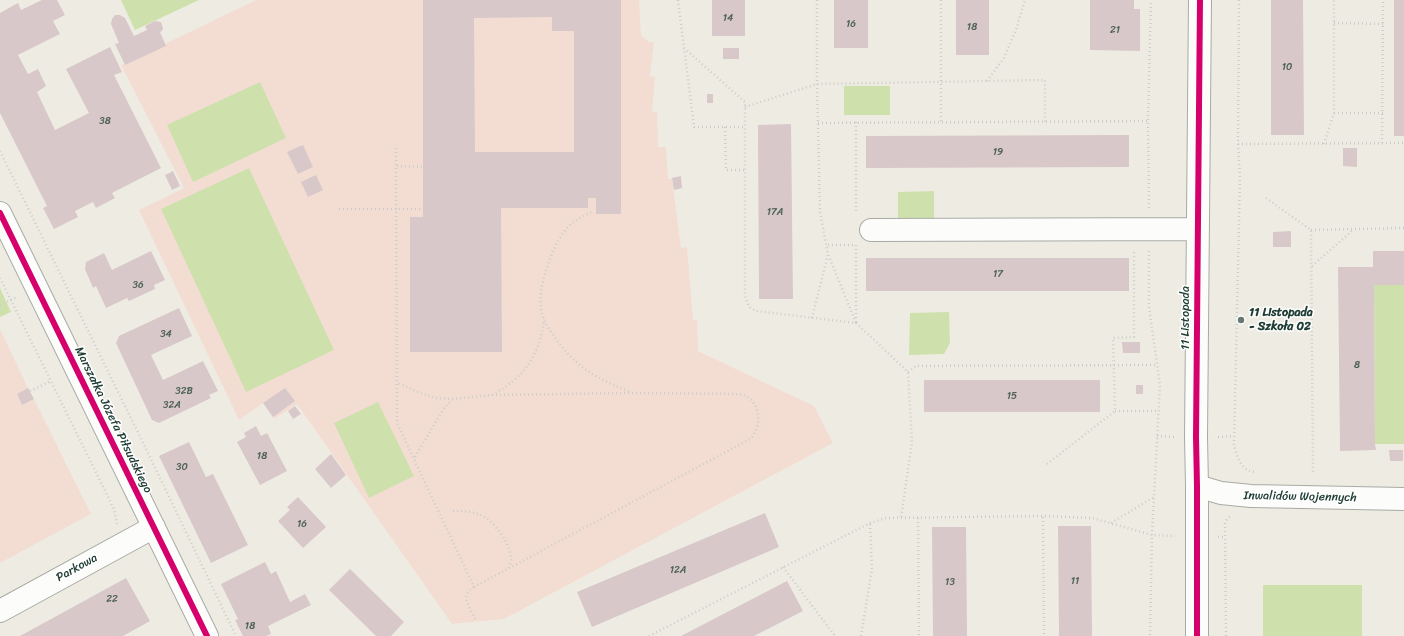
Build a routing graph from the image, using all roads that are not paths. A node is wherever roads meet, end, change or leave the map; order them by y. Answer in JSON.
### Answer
{"nodes":[{"id":1,"x":1200,"y":0,"type":"edge"},
{"id":2,"x":0,"y":213,"type":"edge"},
{"id":3,"x":1198,"y":229,"type":"junction"},
{"id":4,"x":871,"y":230,"type":"dead end"},
{"id":5,"x":1197,"y":486,"type":"junction"},
{"id":6,"x":1404,"y":499,"type":"edge"},
{"id":7,"x":154,"y":527,"type":"junction"},
{"id":8,"x":0,"y":611,"type":"edge"},
{"id":9,"x":207,"y":636,"type":"edge"},
{"id":10,"x":1197,"y":636,"type":"edge"}],
"edges":[{"from":1,"to":3,"type":"street","name":"11 Listopada"},
{"from":2,"to":7,"type":"street","name":"Marszałka Józefa Piłsudskiego"},
{"from":3,"to":4,"type":"street"},
{"from":3,"to":5,"type":"street","name":"11 Listopada"},
{"from":5,"to":6,"type":"street","name":"Inwalidów Wojennych"},
{"from":5,"to":10,"type":"street","name":"11 Listopada"},
{"from":7,"to":8,"type":"street","name":"Parkowa"},
{"from":7,"to":9,"type":"street","name":"Marszałka Józefa Piłsudskiego"}]}
